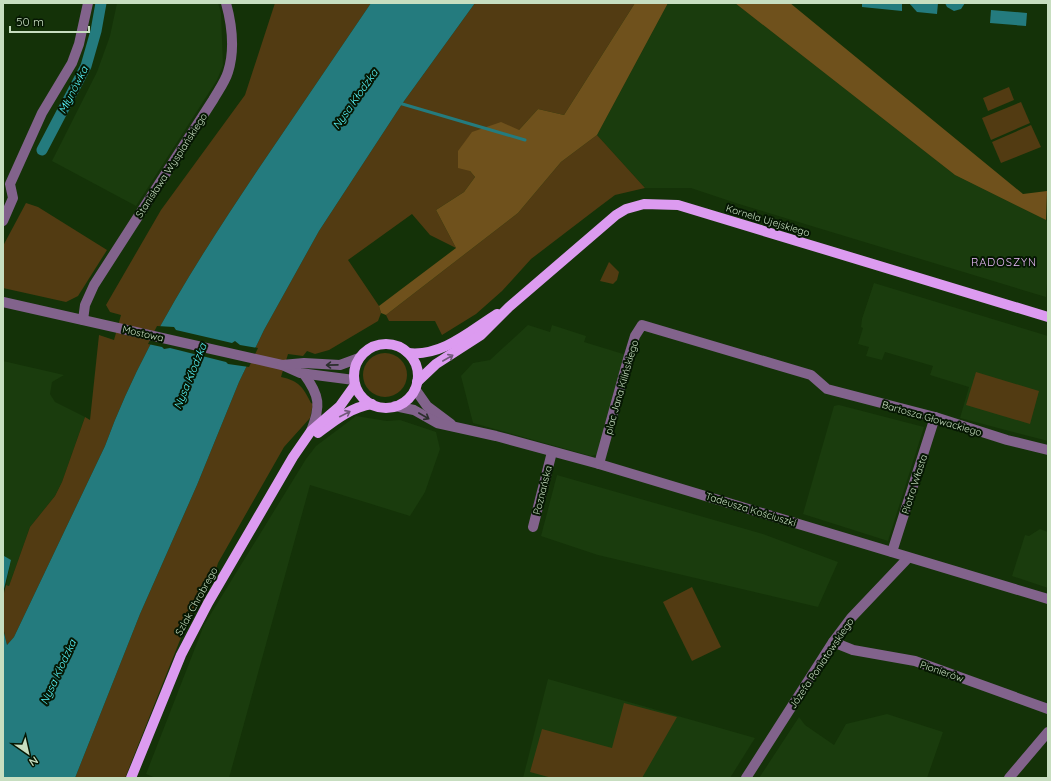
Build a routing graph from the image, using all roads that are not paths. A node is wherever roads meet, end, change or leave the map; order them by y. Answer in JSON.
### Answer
{"nodes":[{"id":1,"x":88,"y":3,"type":"edge"},
{"id":2,"x":226,"y":3,"type":"edge"},
{"id":3,"x":6,"y":184,"type":"edge"},
{"id":4,"x":3,"y":221,"type":"edge"},
{"id":5,"x":3,"y":302,"type":"edge"},
{"id":6,"x":509,"y":306,"type":"junction"},
{"id":7,"x":1048,"y":317,"type":"edge"},
{"id":8,"x":83,"y":320,"type":"junction"},
{"id":9,"x":656,"y":329,"type":"joint"},
{"id":10,"x":408,"y":352,"type":"junction"},
{"id":11,"x":359,"y":358,"type":"junction"},
{"id":12,"x":293,"y":367,"type":"junction"},
{"id":13,"x":304,"y":374,"type":"junction"},
{"id":14,"x":355,"y":383,"type":"junction"},
{"id":15,"x":416,"y":385,"type":"junction"},
{"id":16,"x":372,"y":404,"type":"junction"},
{"id":17,"x":395,"y":406,"type":"junction"},
{"id":18,"x":935,"y":417,"type":"junction"},
{"id":19,"x":453,"y":425,"type":"junction"},
{"id":20,"x":311,"y":431,"type":"junction"},
{"id":21,"x":302,"y":445,"type":"junction"},
{"id":22,"x":1048,"y":450,"type":"edge"},
{"id":23,"x":552,"y":452,"type":"junction"},
{"id":24,"x":599,"y":464,"type":"junction"},
{"id":25,"x":533,"y":527,"type":"dead end"},
{"id":26,"x":892,"y":552,"type":"junction"},
{"id":27,"x":908,"y":558,"type":"junction"},
{"id":28,"x":1048,"y":599,"type":"edge"},
{"id":29,"x":833,"y":642,"type":"junction"},
{"id":30,"x":1048,"y":709,"type":"edge"},
{"id":31,"x":1048,"y":732,"type":"edge"},
{"id":32,"x":131,"y":778,"type":"edge"},
{"id":33,"x":746,"y":778,"type":"edge"},
{"id":34,"x":1009,"y":778,"type":"edge"}],
"edges":[{"from":1,"to":3,"type":"street"},
{"from":2,"to":8,"type":"street","name":"Stanisława Wyspiańskiego"},
{"from":3,"to":4,"type":"street"},
{"from":5,"to":8,"type":"street","name":"Mostowa"},
{"from":6,"to":7,"type":"main road","name":"Kornela Ujejskiego"},
{"from":6,"to":10,"type":"main road","name":"Kornela Ujejskiego"},
{"from":15,"to":6,"type":"main road","name":"Kornela Ujejskiego","one_way":true},
{"from":8,"to":12,"type":"street","name":"Mostowa"},
{"from":9,"to":18,"type":"street","name":"Bartosza Głowackiego"},
{"from":9,"to":24,"type":"street","name":"plac Jana Kilińskiego"},
{"from":10,"to":11,"type":"main road"},
{"from":10,"to":15,"type":"main road"},
{"from":11,"to":12,"type":"street","name":"Mostowa","one_way":true},
{"from":11,"to":14,"type":"main road"},
{"from":12,"to":13,"type":"street","name":"Mostowa"},
{"from":13,"to":14,"type":"street","name":"Mostowa"},
{"from":13,"to":20,"type":"street"},
{"from":14,"to":16,"type":"main road"},
{"from":14,"to":20,"type":"main road","name":"Szlak Chrobrego"},
{"from":15,"to":17,"type":"main road"},
{"from":15,"to":19,"type":"street","name":"Tadeusza Kościuszki"},
{"from":16,"to":17,"type":"main road"},
{"from":21,"to":16,"type":"main road","name":"Szlak Chrobrego","one_way":true},
{"from":17,"to":19,"type":"street","name":"Tadeusza Kościuszki","one_way":true},
{"from":18,"to":22,"type":"street","name":"Bartosza Głowackiego"},
{"from":18,"to":26,"type":"street","name":"Piotra Własta"},
{"from":19,"to":23,"type":"street","name":"Tadeusza Kościuszki"},
{"from":20,"to":21,"type":"main road","name":"Szlak Chrobrego"},
{"from":21,"to":32,"type":"main road","name":"Szlak Chrobrego"},
{"from":23,"to":24,"type":"street","name":"Tadeusza Kościuszki"},
{"from":23,"to":25,"type":"street","name":"Poznańska"},
{"from":24,"to":26,"type":"street","name":"Tadeusza Kościuszki"},
{"from":26,"to":27,"type":"street","name":"Tadeusza Kościuszki"},
{"from":27,"to":28,"type":"street","name":"Tadeusza Kościuszki"},
{"from":27,"to":29,"type":"street","name":"Józefa Poniatowskiego"},
{"from":29,"to":30,"type":"street","name":"Pionierów"},
{"from":29,"to":33,"type":"street","name":"Józefa Poniatowskiego"},
{"from":31,"to":34,"type":"street"}]}
